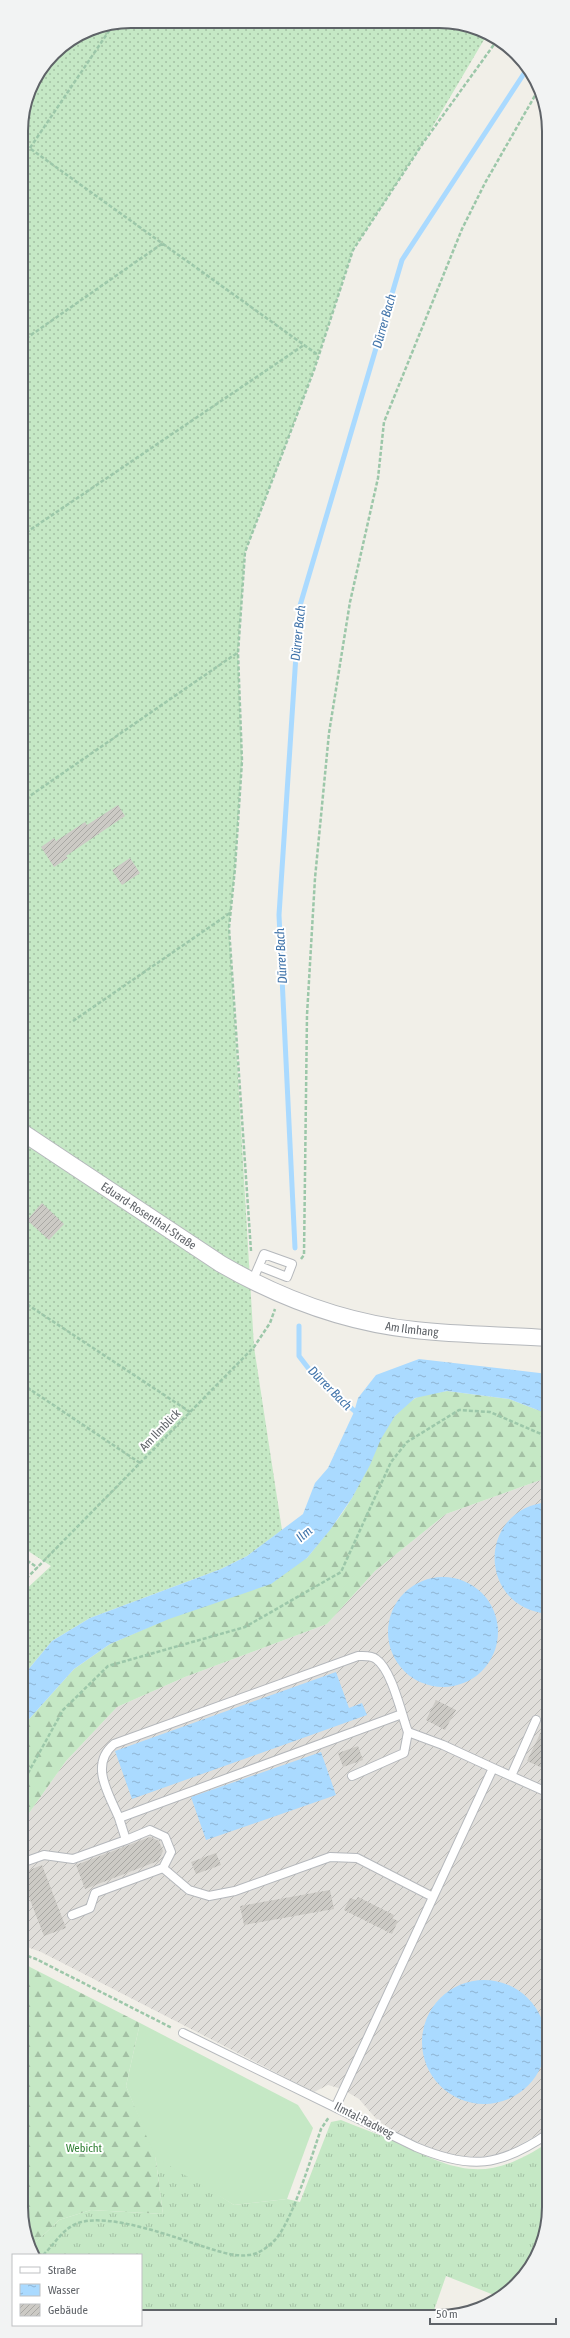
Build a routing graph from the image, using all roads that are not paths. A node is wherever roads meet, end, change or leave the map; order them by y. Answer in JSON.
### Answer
{"nodes":[{"id":1,"x":28,"y":1136,"type":"edge"},
{"id":2,"x":259,"y":1266,"type":"dead end"},
{"id":3,"x":252,"y":1282,"type":"junction"},
{"id":4,"x":280,"y":1294,"type":"joint"},
{"id":5,"x":542,"y":1338,"type":"edge"},
{"id":6,"x":402,"y":1714,"type":"junction"},
{"id":7,"x":536,"y":1720,"type":"dead end"},
{"id":8,"x":408,"y":1732,"type":"junction"},
{"id":9,"x":493,"y":1768,"type":"junction"},
{"id":10,"x":352,"y":1776,"type":"dead end"},
{"id":11,"x":511,"y":1776,"type":"junction"},
{"id":12,"x":542,"y":1790,"type":"edge"},
{"id":13,"x":119,"y":1818,"type":"junction"},
{"id":14,"x":126,"y":1840,"type":"junction"},
{"id":15,"x":28,"y":1861,"type":"edge"},
{"id":16,"x":163,"y":1868,"type":"junction"},
{"id":17,"x":433,"y":1897,"type":"junction"},
{"id":18,"x":72,"y":1915,"type":"dead end"},
{"id":19,"x":183,"y":2033,"type":"road end"},
{"id":20,"x":336,"y":2106,"type":"junction"},
{"id":21,"x":542,"y":2138,"type":"edge"}],
"edges":[{"from":1,"to":3,"type":"street","name":"Eduard-Rosenthal-Straße"},
{"from":2,"to":3,"type":"lane"},
{"from":3,"to":4,"type":"street","name":"Eduard-Rosenthal-Straße"},
{"from":4,"to":5,"type":"street","name":"Am Ilmhang"},
{"from":6,"to":8,"type":"lane"},
{"from":6,"to":13,"type":"lane"},
{"from":6,"to":13,"type":"lane"},
{"from":7,"to":11,"type":"lane"},
{"from":8,"to":9,"type":"lane"},
{"from":8,"to":10,"type":"lane"},
{"from":9,"to":11,"type":"lane"},
{"from":9,"to":17,"type":"lane"},
{"from":11,"to":12,"type":"lane"},
{"from":13,"to":14,"type":"lane"},
{"from":14,"to":15,"type":"lane"},
{"from":14,"to":16,"type":"lane"},
{"from":16,"to":17,"type":"lane"},
{"from":16,"to":18,"type":"lane"},
{"from":17,"to":20,"type":"lane"},
{"from":19,"to":20,"type":"lane","name":"Ilmtal-Radweg"},
{"from":20,"to":21,"type":"lane","name":"Ilmtal-Radweg"}]}
